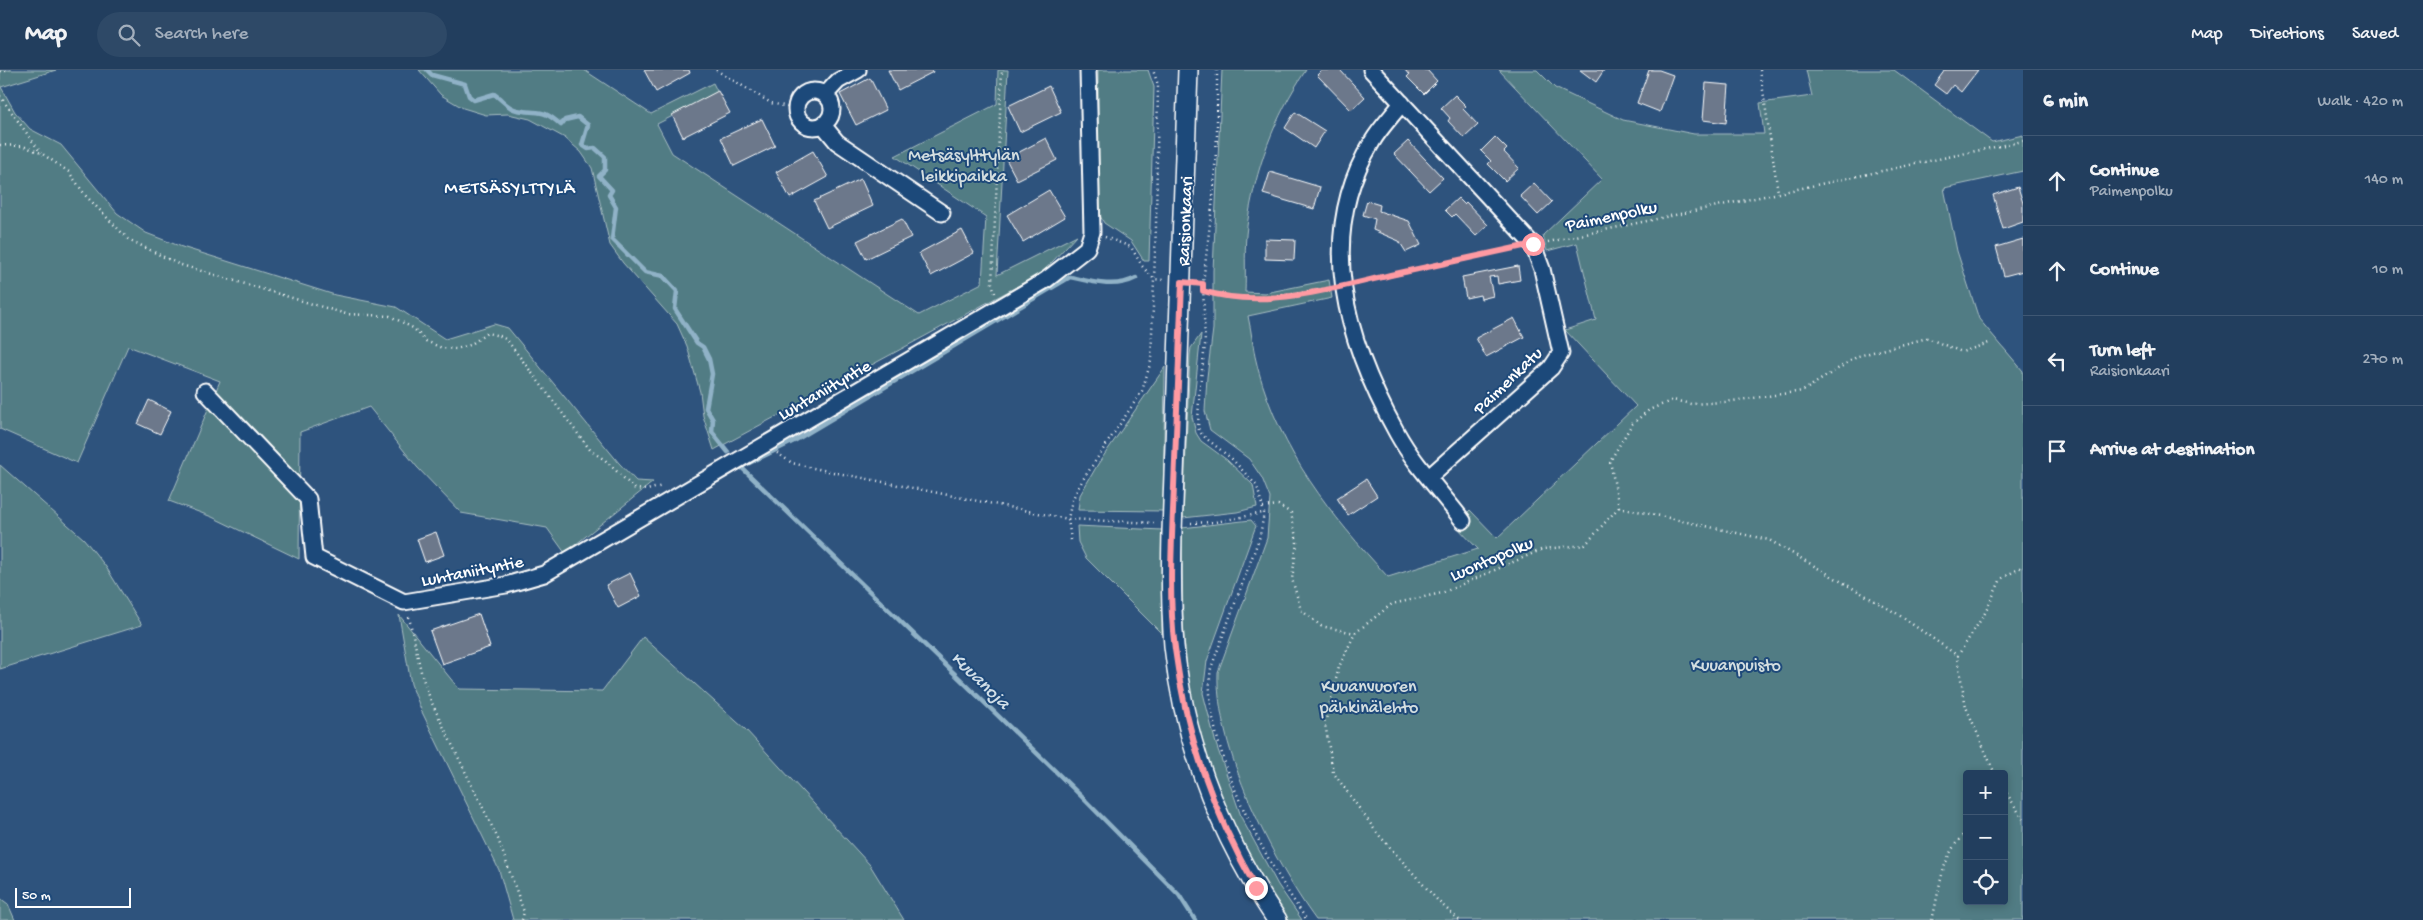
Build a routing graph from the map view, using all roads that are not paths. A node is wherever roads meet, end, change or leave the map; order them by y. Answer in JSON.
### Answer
{"nodes":[{"id":1,"x":858,"y":70,"type":"edge"},
{"id":2,"x":1088,"y":70,"type":"edge"},
{"id":3,"x":1188,"y":70,"type":"edge"},
{"id":4,"x":1370,"y":70,"type":"edge"},
{"id":5,"x":825,"y":95,"type":"junction"},
{"id":6,"x":1402,"y":103,"type":"junction"},
{"id":7,"x":823,"y":125,"type":"junction"},
{"id":8,"x":942,"y":213,"type":"dead end"},
{"id":9,"x":205,"y":391,"type":"dead end"},
{"id":10,"x":1429,"y":477,"type":"junction"},
{"id":11,"x":1463,"y":521,"type":"dead end"},
{"id":12,"x":1277,"y":920,"type":"edge"}],
"edges":[{"from":1,"to":5,"type":"street"},
{"from":2,"to":9,"type":"street","name":"Luhtaniityntie"},
{"from":3,"to":12,"type":"main road","name":"Raisionkaari"},
{"from":4,"to":6,"type":"street","name":"Paimenkatu"},
{"from":5,"to":7,"type":"street"},
{"from":5,"to":7,"type":"street"},
{"from":6,"to":10,"type":"street"},
{"from":6,"to":10,"type":"street","name":"Paimenkatu"},
{"from":7,"to":8,"type":"street"},
{"from":10,"to":11,"type":"street"}]}
